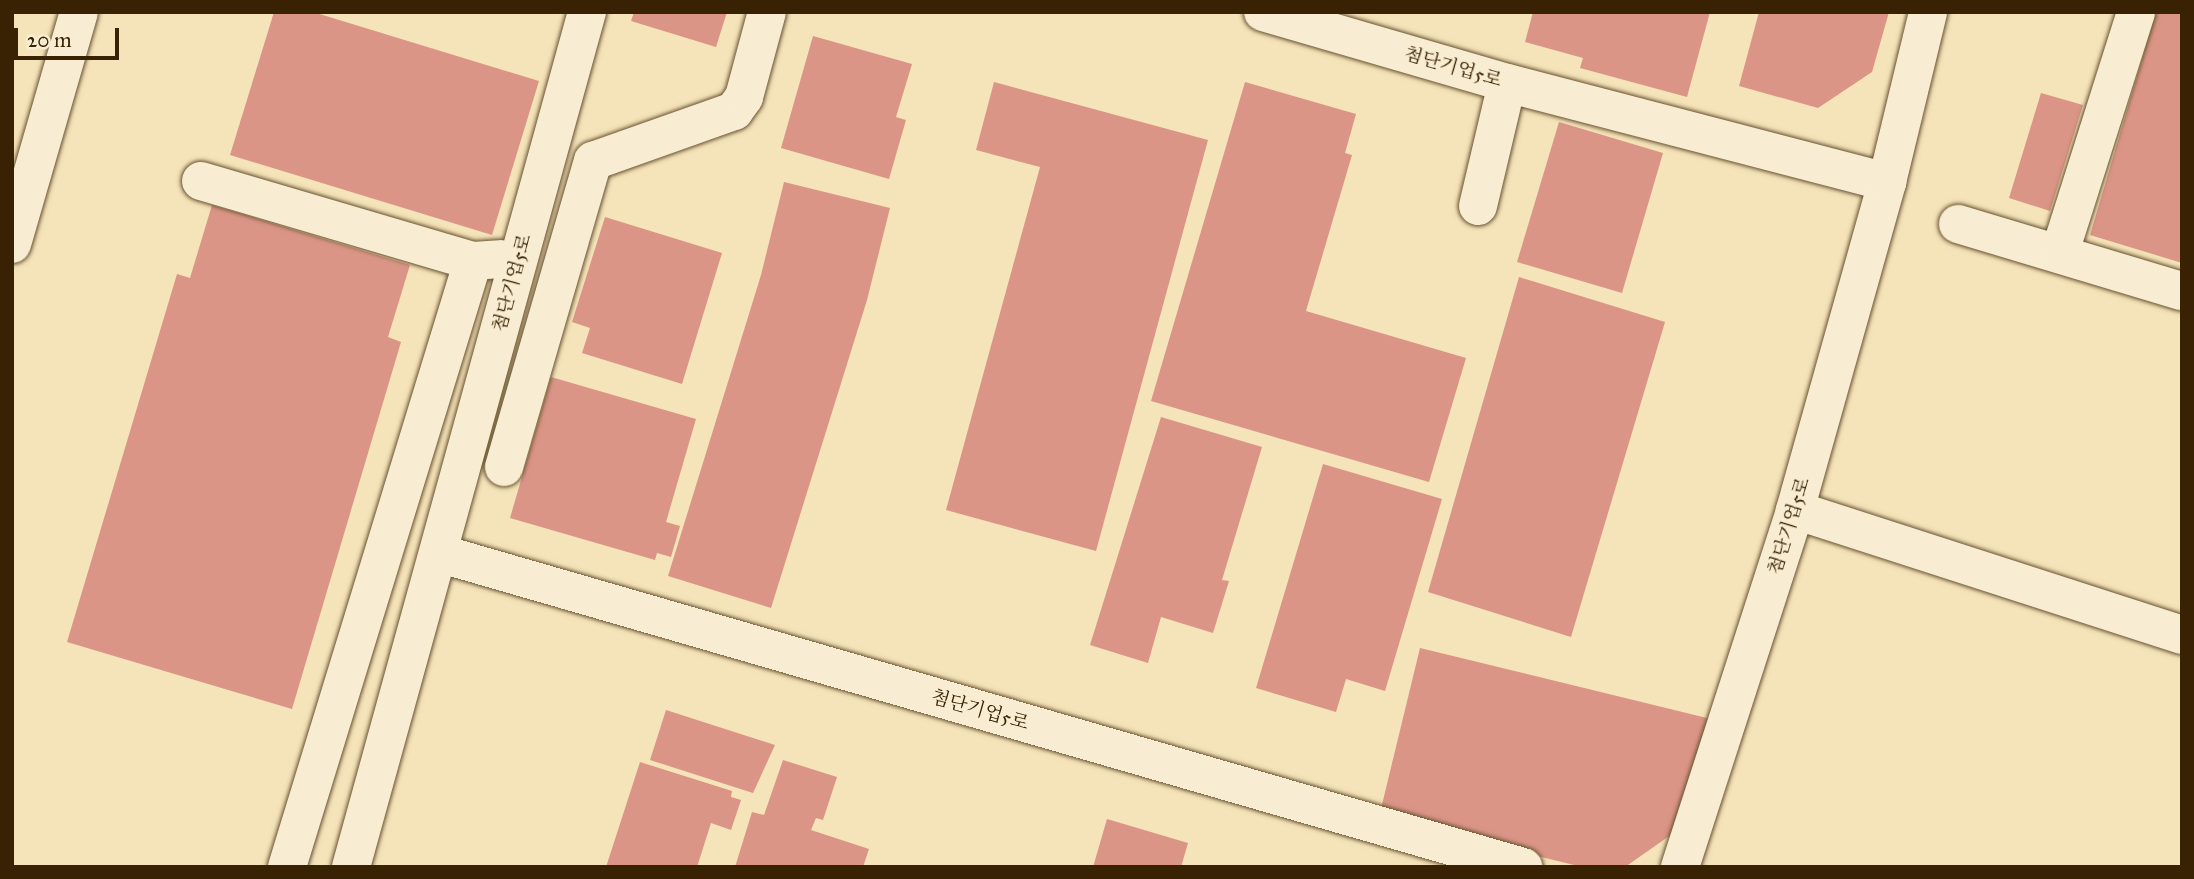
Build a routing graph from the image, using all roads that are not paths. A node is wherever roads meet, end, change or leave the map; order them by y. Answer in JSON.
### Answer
{"nodes":[{"id":1,"x":79,"y":12,"type":"edge"},
{"id":2,"x":587,"y":12,"type":"edge"},
{"id":3,"x":767,"y":12,"type":"edge"},
{"id":4,"x":1264,"y":12,"type":"edge"},
{"id":5,"x":1928,"y":12,"type":"edge"},
{"id":6,"x":2136,"y":12,"type":"edge"},
{"id":7,"x":1507,"y":83,"type":"junction"},
{"id":8,"x":201,"y":181,"type":"dead end"},
{"id":9,"x":1887,"y":181,"type":"junction"},
{"id":10,"x":1478,"y":206,"type":"dead end"},
{"id":11,"x":1958,"y":223,"type":"dead end"},
{"id":12,"x":12,"y":244,"type":"edge"},
{"id":13,"x":2060,"y":252,"type":"junction"},
{"id":14,"x":519,"y":257,"type":"junction"},
{"id":15,"x":473,"y":261,"type":"junction"},
{"id":16,"x":2182,"y":291,"type":"edge"},
{"id":17,"x":504,"y":467,"type":"dead end"},
{"id":18,"x":1795,"y":510,"type":"junction"},
{"id":19,"x":438,"y":553,"type":"junction"},
{"id":20,"x":2182,"y":635,"type":"edge"},
{"id":21,"x":287,"y":867,"type":"edge"},
{"id":22,"x":351,"y":867,"type":"edge"},
{"id":23,"x":1523,"y":867,"type":"edge"},
{"id":24,"x":1680,"y":867,"type":"edge"}],
"edges":[{"from":1,"to":12,"type":"street"},
{"from":2,"to":14,"type":"street","name":"첨단기업5로"},
{"from":3,"to":17,"type":"street"},
{"from":4,"to":7,"type":"street","name":"첨단기업5로"},
{"from":5,"to":9,"type":"street","name":"첨단기업5로"},
{"from":6,"to":13,"type":"street"},
{"from":7,"to":9,"type":"street","name":"첨단기업5로"},
{"from":7,"to":10,"type":"street"},
{"from":8,"to":15,"type":"street"},
{"from":9,"to":18,"type":"street","name":"첨단기업5로"},
{"from":11,"to":13,"type":"street"},
{"from":13,"to":16,"type":"street"},
{"from":14,"to":15,"type":"street"},
{"from":14,"to":19,"type":"street","name":"첨단기업5로"},
{"from":15,"to":21,"type":"street"},
{"from":18,"to":20,"type":"street"},
{"from":18,"to":24,"type":"street","name":"첨단기업5로"},
{"from":19,"to":22,"type":"street","name":"첨단기업5로"},
{"from":19,"to":23,"type":"street","name":"첨단기업5로"}]}
